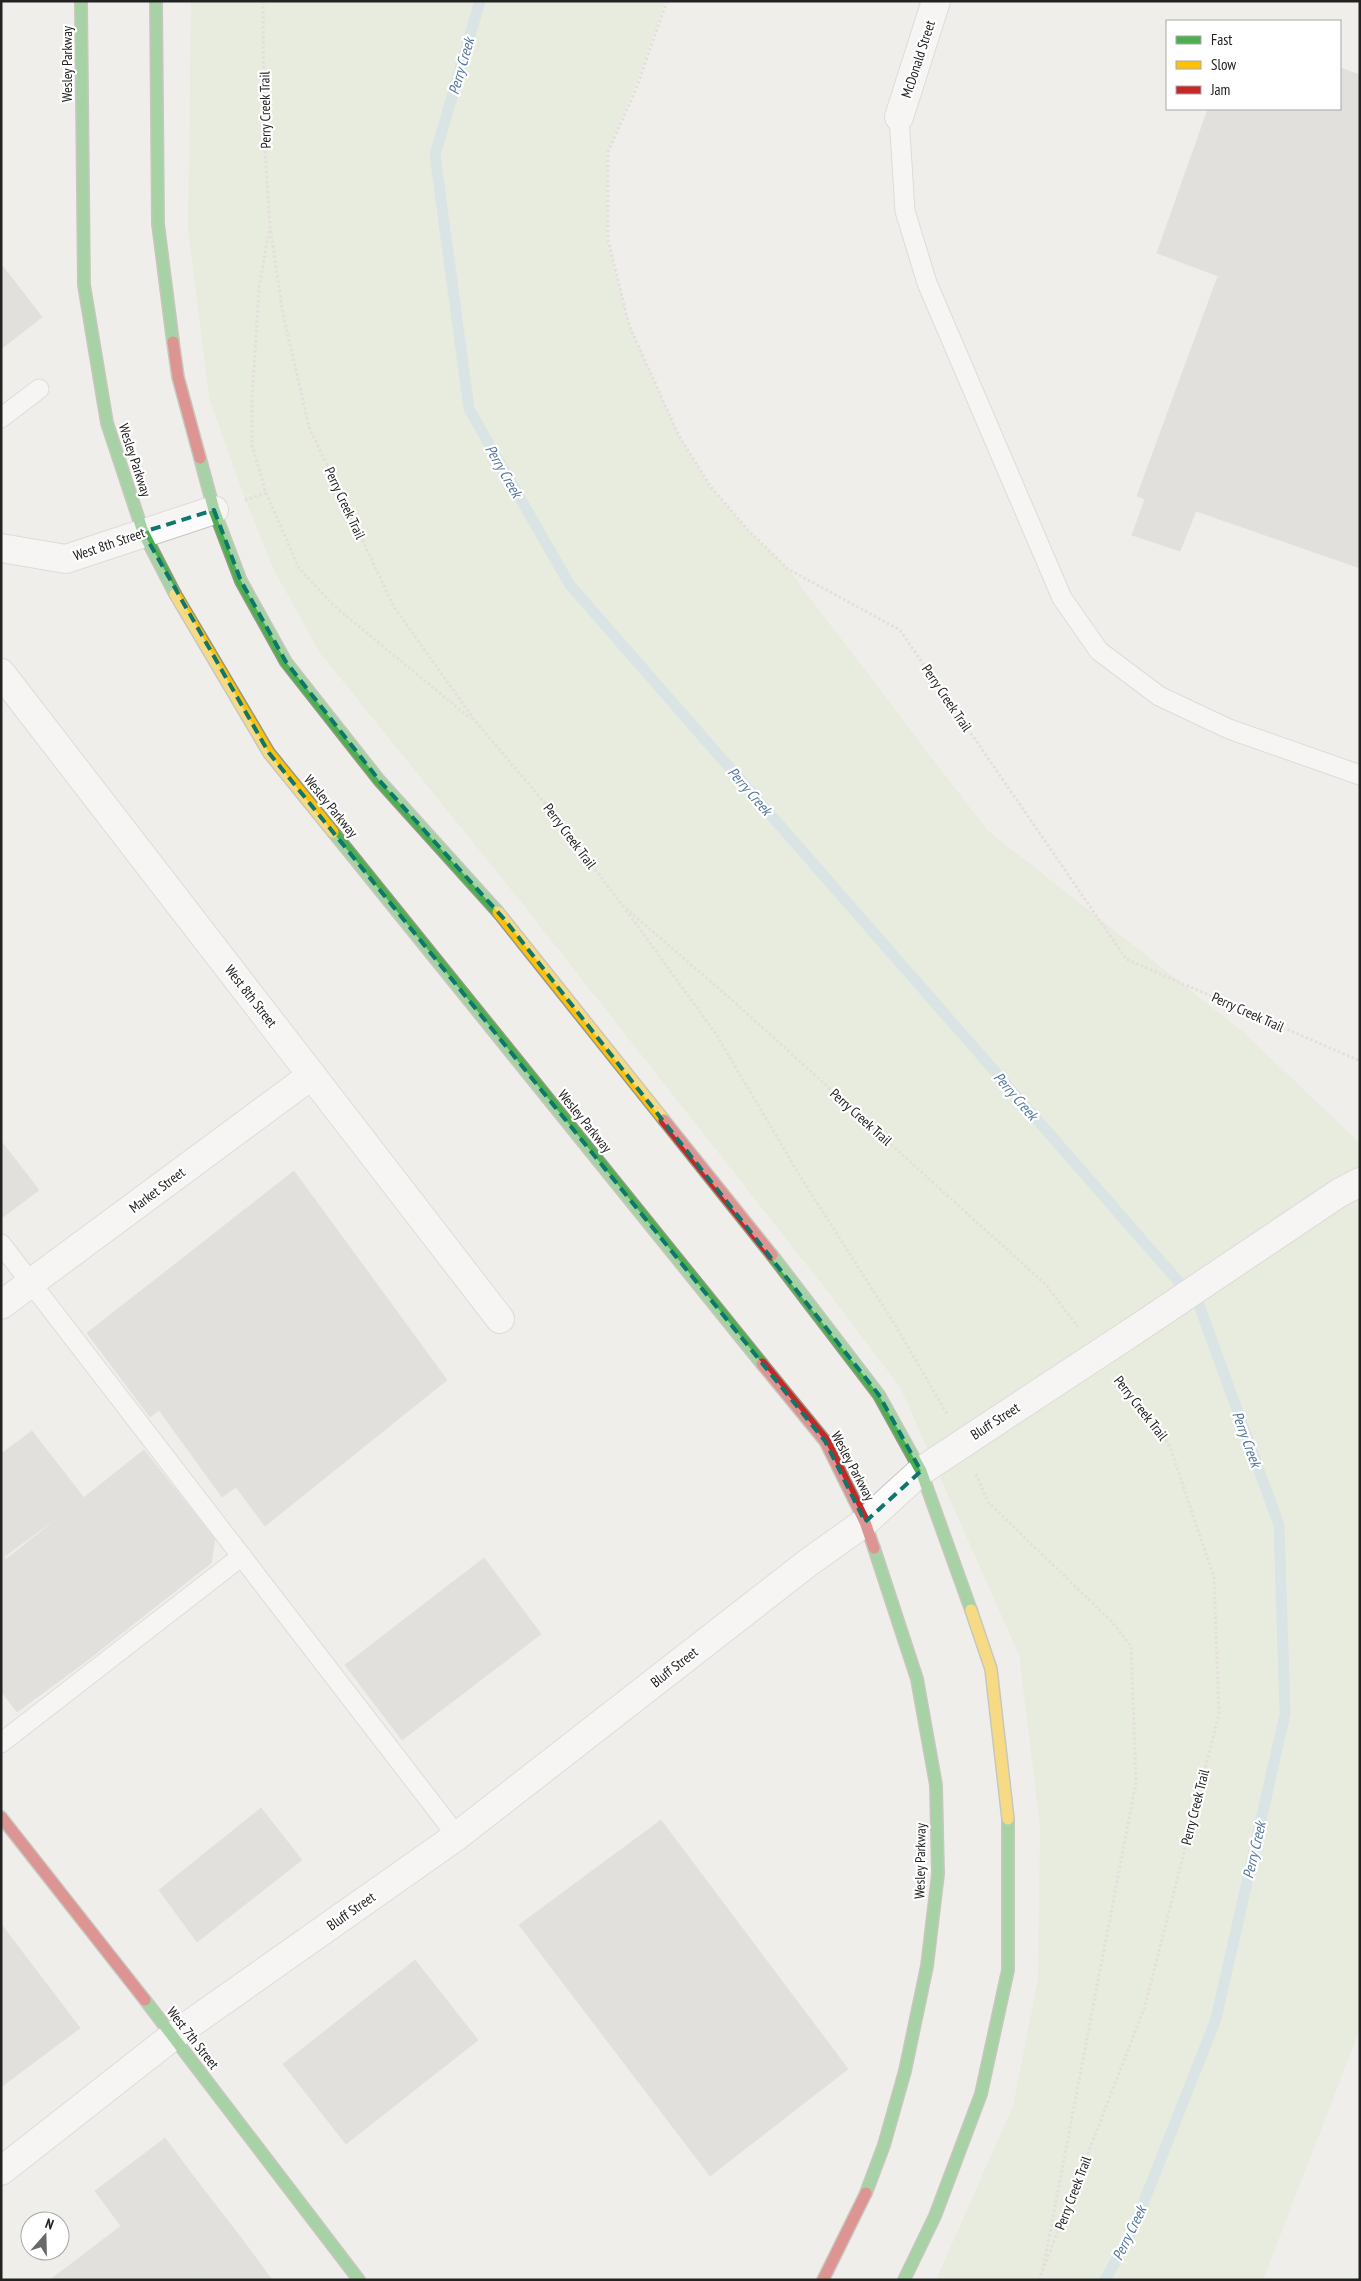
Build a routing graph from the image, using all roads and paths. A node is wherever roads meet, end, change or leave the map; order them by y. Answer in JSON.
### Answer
{"nodes":[{"id":1,"x":81,"y":1,"type":"edge"},
{"id":2,"x":156,"y":1,"type":"edge"},
{"id":3,"x":263,"y":1,"type":"edge"},
{"id":4,"x":667,"y":1,"type":"edge"},
{"id":5,"x":936,"y":1,"type":"edge"},
{"id":6,"x":899,"y":117,"type":"joint"},
{"id":7,"x":270,"y":227,"type":"junction"},
{"id":8,"x":38,"y":389,"type":"dead end"},
{"id":9,"x":1,"y":418,"type":"edge"},
{"id":10,"x":214,"y":510,"type":"junction"},
{"id":11,"x":143,"y":532,"type":"junction"},
{"id":12,"x":1,"y":548,"type":"edge"},
{"id":13,"x":1,"y":673,"type":"edge"},
{"id":14,"x":476,"y":722,"type":"junction"},
{"id":15,"x":1360,"y":775,"type":"edge"},
{"id":16,"x":621,"y":904,"type":"junction"},
{"id":17,"x":1360,"y":1061,"type":"edge"},
{"id":18,"x":312,"y":1075,"type":"junction"},
{"id":19,"x":1350,"y":1188,"type":"edge"},
{"id":20,"x":1,"y":1244,"type":"edge"},
{"id":21,"x":31,"y":1283,"type":"junction"},
{"id":22,"x":1,"y":1305,"type":"edge"},
{"id":23,"x":500,"y":1319,"type":"dead end"},
{"id":24,"x":1081,"y":1331,"type":"dead end"},
{"id":25,"x":1116,"y":1376,"type":"dead end"},
{"id":26,"x":963,"y":1442,"type":"junction"},
{"id":27,"x":921,"y":1471,"type":"junction"},
{"id":28,"x":865,"y":1522,"type":"junction"},
{"id":29,"x":242,"y":1556,"type":"junction"},
{"id":30,"x":1,"y":1743,"type":"edge"},
{"id":31,"x":1,"y":1817,"type":"edge"},
{"id":32,"x":456,"y":1836,"type":"junction"},
{"id":33,"x":173,"y":2036,"type":"junction"},
{"id":34,"x":1,"y":2171,"type":"edge"},
{"id":35,"x":1040,"y":2278,"type":"edge"},
{"id":36,"x":359,"y":2280,"type":"edge"},
{"id":37,"x":823,"y":2280,"type":"edge"},
{"id":38,"x":904,"y":2280,"type":"edge"}],
"edges":[{"from":1,"to":11,"type":"main road","name":"Wesley Parkway"},
{"from":2,"to":10,"type":"main road"},
{"from":3,"to":7,"type":"path","name":"Perry Creek Trail"},
{"from":4,"to":17,"type":"path","name":"Perry Creek Trail"},
{"from":5,"to":6,"type":"street","name":"McDonald Street"},
{"from":6,"to":15,"type":"lane"},
{"from":7,"to":14,"type":"path","name":"Perry Creek Trail"},
{"from":7,"to":14,"type":"path"},
{"from":8,"to":9,"type":"lane"},
{"from":10,"to":11,"type":"street","name":"West 8th Street"},
{"from":10,"to":27,"type":"main road"},
{"from":11,"to":12,"type":"street","name":"West 8th Street"},
{"from":11,"to":28,"type":"main road","name":"Wesley Parkway"},
{"from":13,"to":18,"type":"street","name":"West 8th Street"},
{"from":14,"to":16,"type":"path","name":"Perry Creek Trail"},
{"from":16,"to":24,"type":"path","name":"Perry Creek Trail"},
{"from":16,"to":26,"type":"path"},
{"from":18,"to":21,"type":"street","name":"Market Street"},
{"from":18,"to":23,"type":"street","name":"West 8th Street"},
{"from":19,"to":26,"type":"street","name":"Bluff Street","bridge":true},
{"from":20,"to":21,"type":"lane"},
{"from":21,"to":22,"type":"street","name":"Market Street"},
{"from":21,"to":29,"type":"lane"},
{"from":25,"to":35,"type":"path","name":"Perry Creek Trail"},
{"from":26,"to":27,"type":"street","name":"Bluff Street"},
{"from":26,"to":35,"type":"path"},
{"from":27,"to":28,"type":"street","name":"Bluff Street"},
{"from":27,"to":38,"type":"main road"},
{"from":28,"to":32,"type":"street","name":"Bluff Street"},
{"from":28,"to":37,"type":"main road","name":"Wesley Parkway"},
{"from":29,"to":30,"type":"lane"},
{"from":29,"to":32,"type":"lane"},
{"from":31,"to":33,"type":"main road","name":"West 7th Street"},
{"from":32,"to":33,"type":"street","name":"Bluff Street"},
{"from":33,"to":34,"type":"street","name":"Bluff Street"},
{"from":33,"to":36,"type":"main road","name":"West 7th Street"}]}
